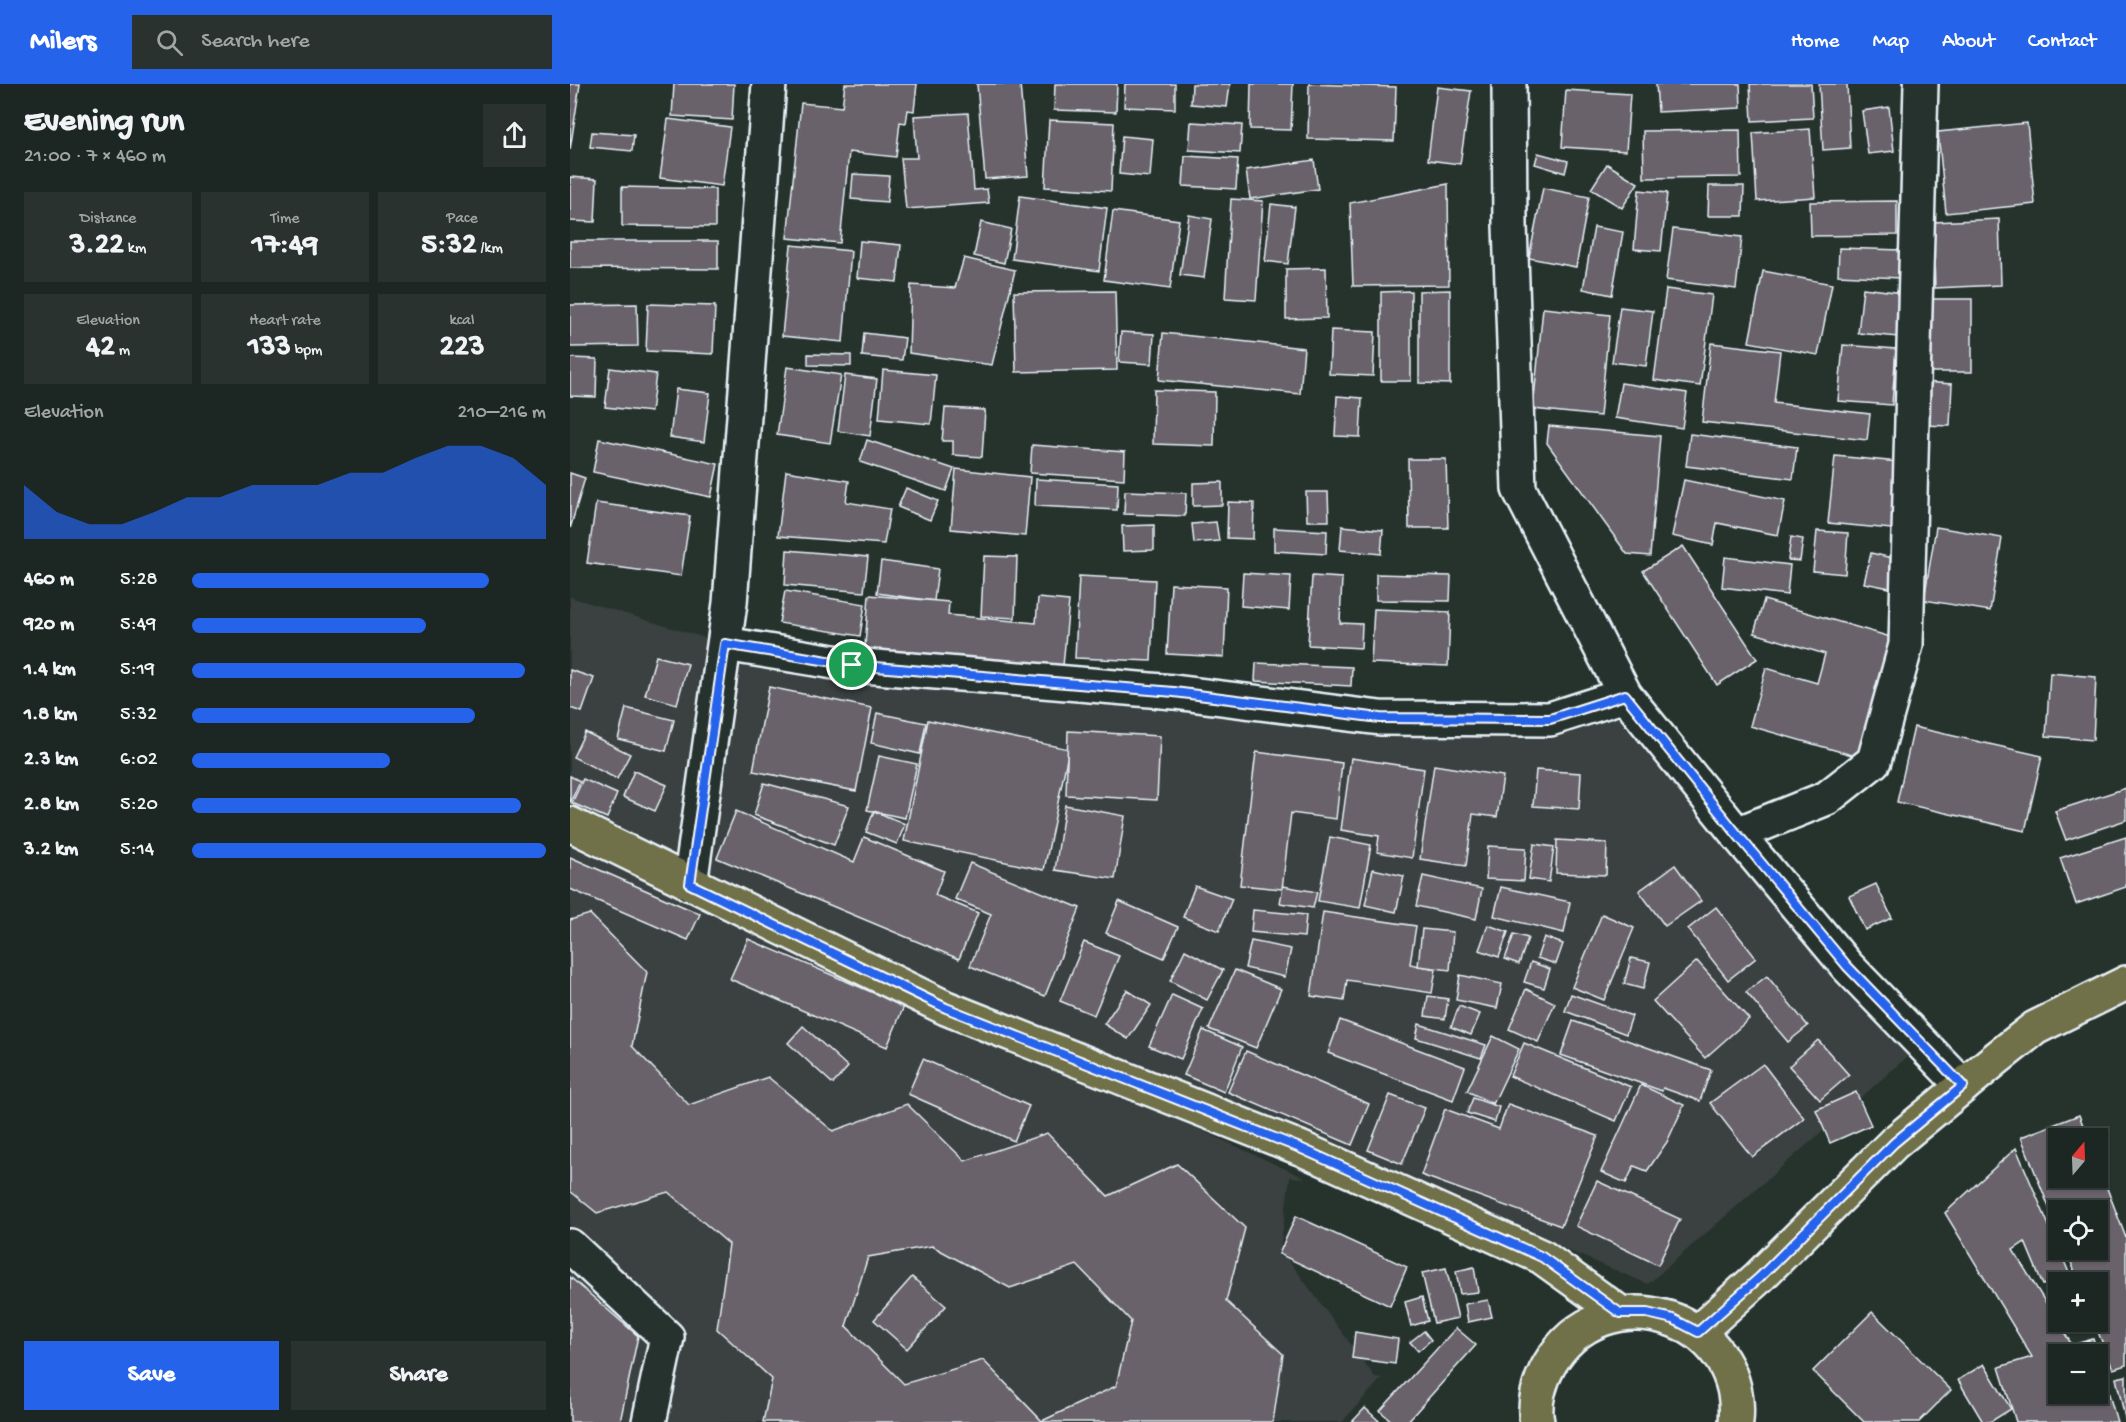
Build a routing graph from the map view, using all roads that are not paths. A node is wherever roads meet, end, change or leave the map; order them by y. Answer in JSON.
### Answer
{"nodes":[{"id":1,"x":769,"y":84,"type":"edge"},
{"id":2,"x":1509,"y":84,"type":"edge"},
{"id":3,"x":1921,"y":84,"type":"edge"},
{"id":4,"x":725,"y":644,"type":"junction"},
{"id":5,"x":1625,"y":695,"type":"junction"},
{"id":6,"x":570,"y":824,"type":"edge"},
{"id":7,"x":1737,"y":834,"type":"junction"},
{"id":8,"x":690,"y":884,"type":"junction"},
{"id":9,"x":2126,"y":983,"type":"edge"},
{"id":10,"x":1963,"y":1086,"type":"junction"},
{"id":11,"x":570,"y":1246,"type":"edge"},
{"id":12,"x":1620,"y":1313,"type":"junction"},
{"id":13,"x":1698,"y":1332,"type":"junction"},
{"id":14,"x":649,"y":1422,"type":"edge"},
{"id":15,"x":1537,"y":1422,"type":"edge"},
{"id":16,"x":1736,"y":1422,"type":"edge"}],
"edges":[{"from":1,"to":4,"type":"street"},
{"from":2,"to":5,"type":"street"},
{"from":3,"to":7,"type":"street"},
{"from":4,"to":5,"type":"street"},
{"from":4,"to":8,"type":"street"},
{"from":5,"to":7,"type":"street"},
{"from":6,"to":8,"type":"main road"},
{"from":7,"to":10,"type":"street"},
{"from":8,"to":12,"type":"main road"},
{"from":9,"to":10,"type":"main road"},
{"from":10,"to":13,"type":"main road"},
{"from":11,"to":14,"type":"street"},
{"from":12,"to":13,"type":"main road"},
{"from":12,"to":15,"type":"main road"},
{"from":13,"to":16,"type":"main road"}]}
